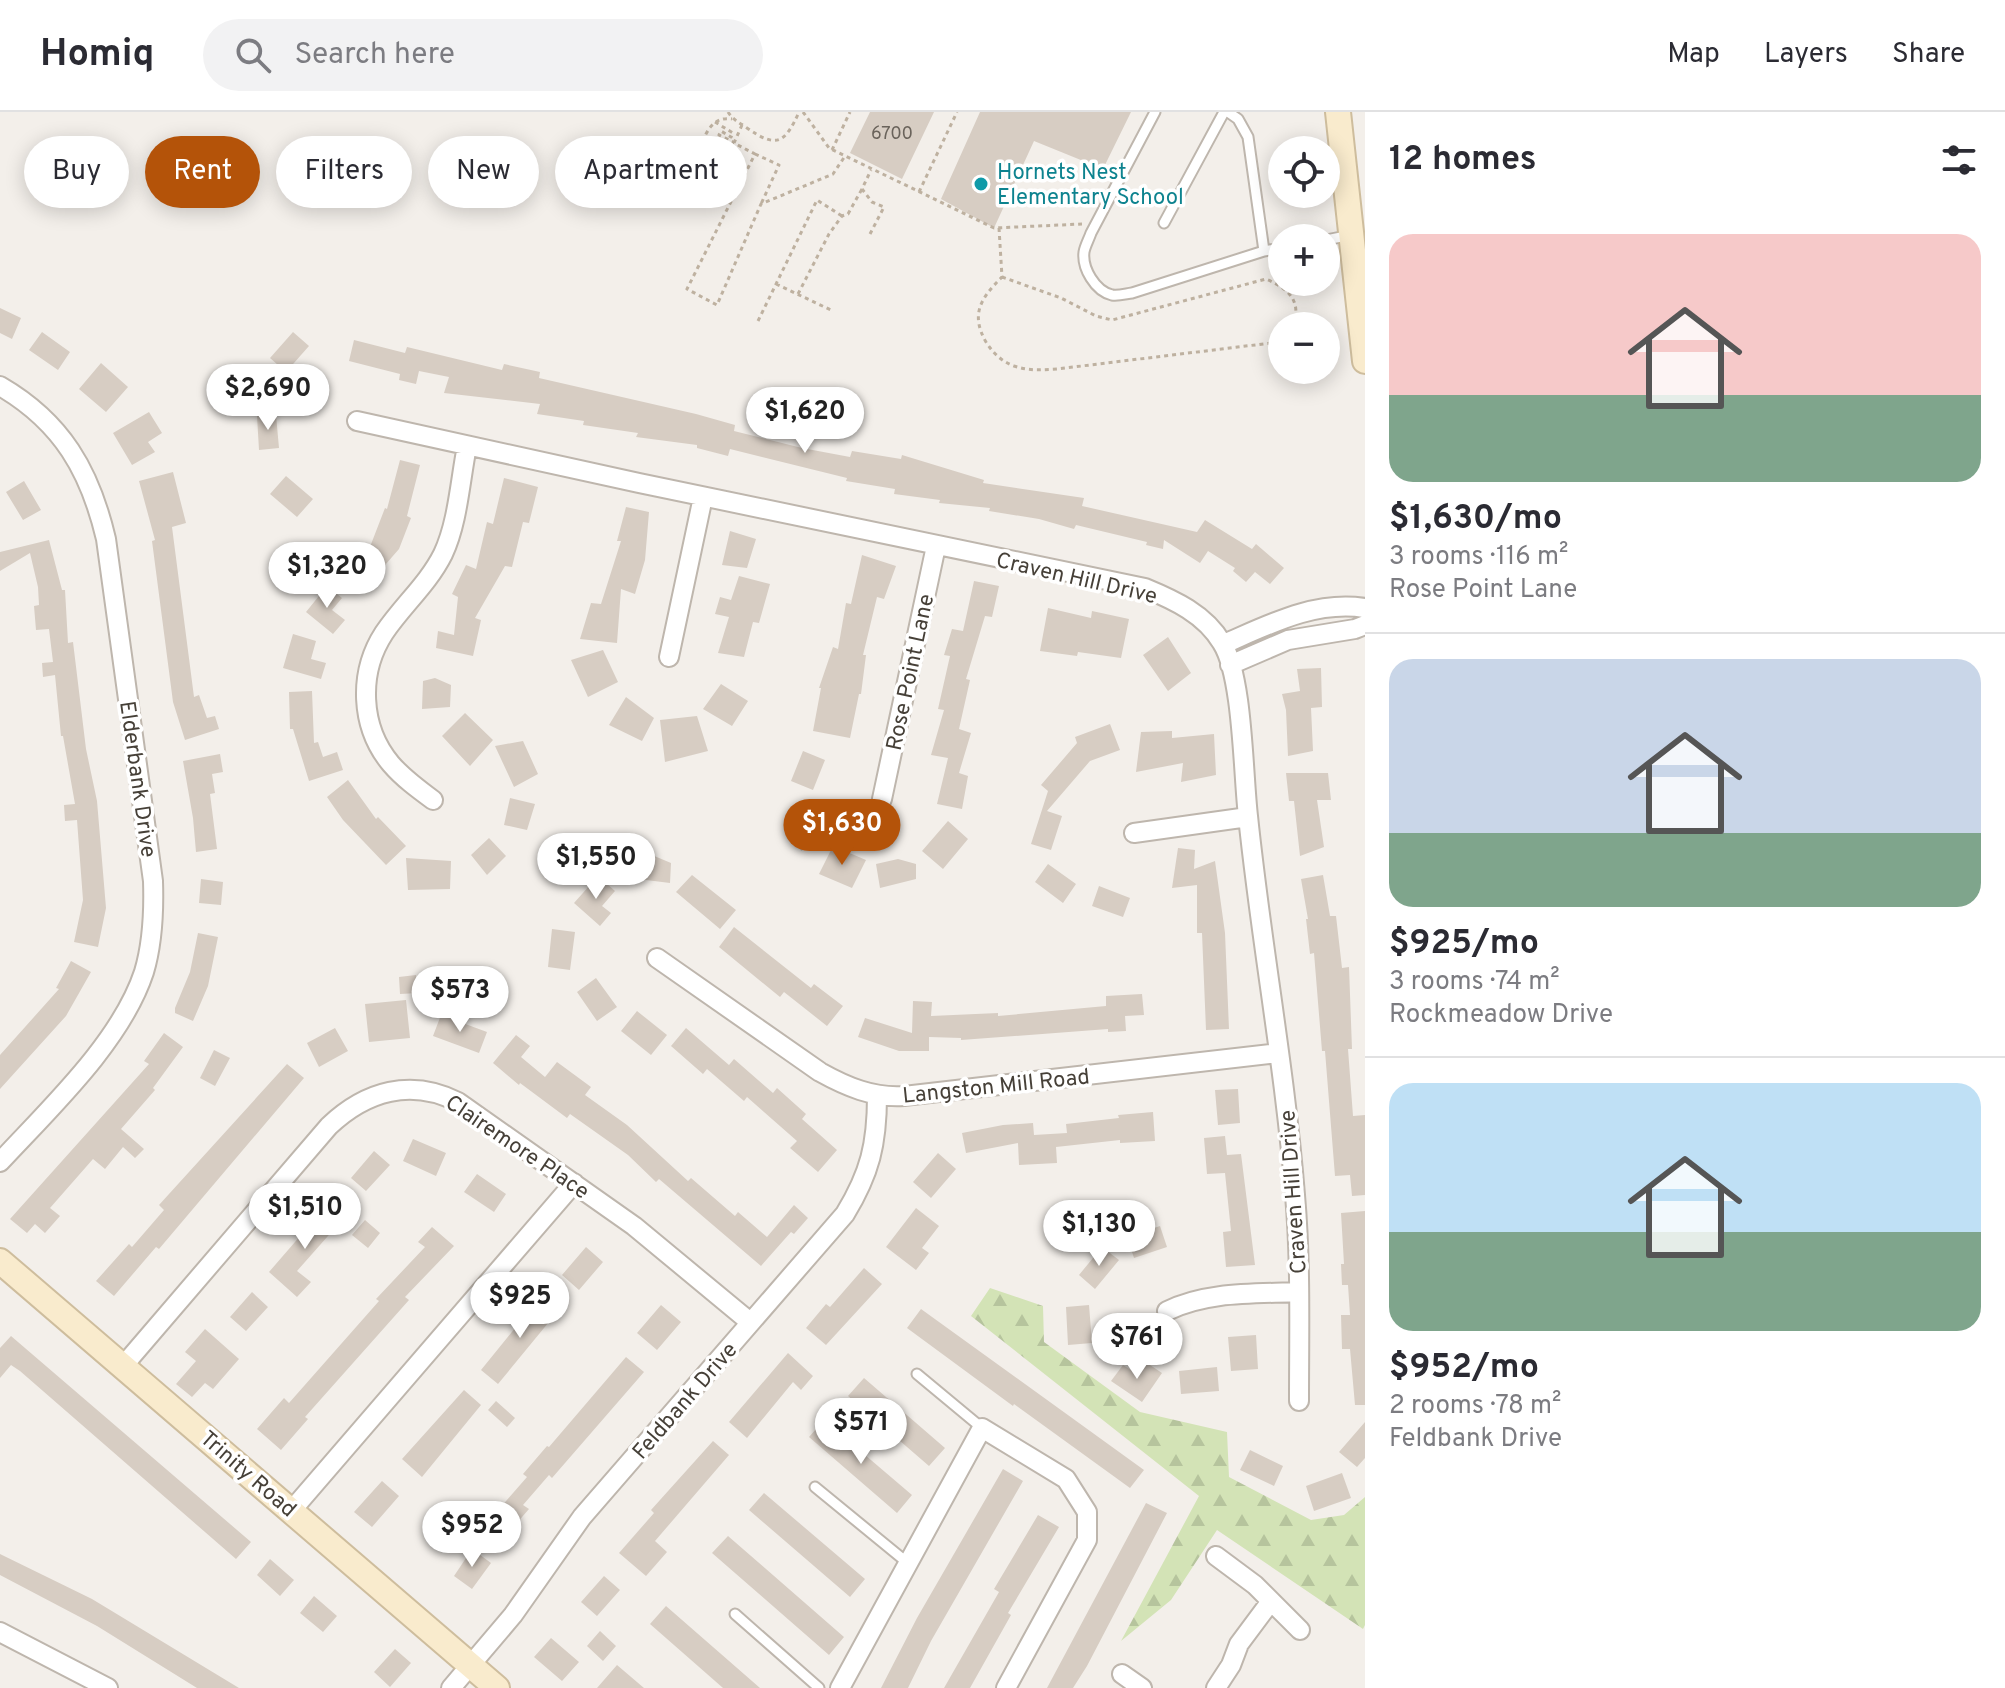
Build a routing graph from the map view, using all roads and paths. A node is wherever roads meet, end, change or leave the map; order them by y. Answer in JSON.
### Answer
{"nodes":[{"id":1,"x":728,"y":112,"type":"edge"},
{"id":2,"x":801,"y":112,"type":"edge"},
{"id":3,"x":850,"y":112,"type":"edge"},
{"id":4,"x":957,"y":112,"type":"edge"},
{"id":5,"x":1155,"y":112,"type":"edge"},
{"id":6,"x":1226,"y":112,"type":"edge"},
{"id":7,"x":1338,"y":112,"type":"edge"},
{"id":8,"x":732,"y":119,"type":"junction"},
{"id":9,"x":715,"y":122,"type":"junction"},
{"id":10,"x":742,"y":125,"type":"junction"},
{"id":11,"x":705,"y":136,"type":"edge"},
{"id":12,"x":732,"y":136,"type":"edge"},
{"id":13,"x":737,"y":136,"type":"edge"},
{"id":14,"x":747,"y":150,"type":"edge"},
{"id":15,"x":832,"y":150,"type":"junction"},
{"id":16,"x":755,"y":154,"type":"junction"},
{"id":17,"x":845,"y":156,"type":"junction"},
{"id":18,"x":872,"y":169,"type":"junction"},
{"id":19,"x":862,"y":189,"type":"junction"},
{"id":20,"x":919,"y":192,"type":"junction"},
{"id":21,"x":761,"y":204,"type":"junction"},
{"id":22,"x":842,"y":216,"type":"junction"},
{"id":23,"x":1164,"y":223,"type":"dead end"},
{"id":24,"x":999,"y":228,"type":"junction"},
{"id":25,"x":1093,"y":228,"type":"junction"},
{"id":26,"x":870,"y":234,"type":"dead end"},
{"id":27,"x":1351,"y":235,"type":"junction"},
{"id":28,"x":1340,"y":237,"type":"edge"},
{"id":29,"x":1268,"y":250,"type":"edge"},
{"id":30,"x":1264,"y":251,"type":"junction"},
{"id":31,"x":1002,"y":277,"type":"junction"},
{"id":32,"x":776,"y":284,"type":"junction"},
{"id":33,"x":798,"y":294,"type":"junction"},
{"id":34,"x":833,"y":311,"type":"dead end"},
{"id":35,"x":1297,"y":312,"type":"edge"},
{"id":36,"x":758,"y":321,"type":"dead end"},
{"id":37,"x":1268,"y":343,"type":"edge"},
{"id":38,"x":1365,"y":361,"type":"edge"},
{"id":39,"x":0,"y":386,"type":"edge"},
{"id":40,"x":357,"y":421,"type":"dead end"},
{"id":41,"x":467,"y":446,"type":"junction"},
{"id":42,"x":703,"y":497,"type":"junction"},
{"id":43,"x":936,"y":546,"type":"junction"},
{"id":44,"x":1365,"y":608,"type":"edge"},
{"id":45,"x":1365,"y":625,"type":"edge"},
{"id":46,"x":1224,"y":644,"type":"junction"},
{"id":47,"x":669,"y":657,"type":"dead end"},
{"id":48,"x":1230,"y":665,"type":"junction"},
{"id":49,"x":882,"y":799,"type":"dead end"},
{"id":50,"x":433,"y":800,"type":"dead end"},
{"id":51,"x":1248,"y":817,"type":"junction"},
{"id":52,"x":1134,"y":833,"type":"dead end"},
{"id":53,"x":657,"y":958,"type":"dead end"},
{"id":54,"x":1279,"y":1053,"type":"junction"},
{"id":55,"x":877,"y":1096,"type":"junction"},
{"id":56,"x":0,"y":1162,"type":"edge"},
{"id":57,"x":574,"y":1183,"type":"junction"},
{"id":58,"x":0,"y":1261,"type":"edge"},
{"id":59,"x":1299,"y":1292,"type":"junction"},
{"id":60,"x":1167,"y":1311,"type":"dead end"},
{"id":61,"x":750,"y":1322,"type":"junction"},
{"id":62,"x":124,"y":1365,"type":"junction"},
{"id":63,"x":917,"y":1374,"type":"dead end"},
{"id":64,"x":1299,"y":1401,"type":"dead end"},
{"id":65,"x":982,"y":1428,"type":"junction"},
{"id":66,"x":815,"y":1487,"type":"dead end"},
{"id":67,"x":292,"y":1510,"type":"junction"},
{"id":68,"x":1216,"y":1556,"type":"dead end"},
{"id":69,"x":909,"y":1564,"type":"junction"},
{"id":70,"x":1271,"y":1601,"type":"junction"},
{"id":71,"x":735,"y":1614,"type":"dead end"},
{"id":72,"x":1300,"y":1630,"type":"dead end"},
{"id":73,"x":0,"y":1632,"type":"edge"},
{"id":74,"x":471,"y":1665,"type":"junction"},
{"id":75,"x":1122,"y":1674,"type":"dead end"},
{"id":76,"x":108,"y":1688,"type":"edge"},
{"id":77,"x":451,"y":1688,"type":"edge"},
{"id":78,"x":497,"y":1688,"type":"edge"},
{"id":79,"x":819,"y":1688,"type":"edge"},
{"id":80,"x":840,"y":1688,"type":"edge"},
{"id":81,"x":1006,"y":1688,"type":"edge"},
{"id":82,"x":1142,"y":1688,"type":"edge"},
{"id":83,"x":1216,"y":1688,"type":"edge"}],
"edges":[{"from":1,"to":8,"type":"path"},
{"from":2,"to":10,"type":"path"},
{"from":2,"to":15,"type":"path"},
{"from":3,"to":15,"type":"path"},
{"from":4,"to":20,"type":"path"},
{"from":5,"to":25,"type":"lane"},
{"from":6,"to":23,"type":"lane"},
{"from":6,"to":30,"type":"lane"},
{"from":7,"to":27,"type":"street"},
{"from":8,"to":9,"type":"path"},
{"from":8,"to":10,"type":"path"},
{"from":9,"to":11,"type":"path"},
{"from":9,"to":12,"type":"path"},
{"from":10,"to":13,"type":"path"},
{"from":14,"to":16,"type":"path"},
{"from":15,"to":17,"type":"path"},
{"from":16,"to":21,"type":"path"},
{"from":16,"to":21,"type":"path"},
{"from":17,"to":18,"type":"path"},
{"from":17,"to":21,"type":"path"},
{"from":18,"to":19,"type":"path"},
{"from":18,"to":20,"type":"path"},
{"from":19,"to":22,"type":"path"},
{"from":19,"to":26,"type":"path"},
{"from":20,"to":24,"type":"path"},
{"from":22,"to":32,"type":"path"},
{"from":22,"to":33,"type":"path"},
{"from":24,"to":25,"type":"path"},
{"from":24,"to":31,"type":"path"},
{"from":25,"to":30,"type":"lane"},
{"from":27,"to":28,"type":"lane"},
{"from":27,"to":38,"type":"street"},
{"from":29,"to":30,"type":"lane"},
{"from":31,"to":35,"type":"path"},
{"from":31,"to":37,"type":"path"},
{"from":32,"to":33,"type":"path"},
{"from":32,"to":36,"type":"path"},
{"from":33,"to":34,"type":"path"},
{"from":39,"to":56,"type":"street","name":"Elderbank Drive"},
{"from":40,"to":41,"type":"street","name":"Craven Hill Drive"},
{"from":41,"to":42,"type":"street","name":"Craven Hill Drive"},
{"from":41,"to":50,"type":"street"},
{"from":42,"to":43,"type":"street","name":"Craven Hill Drive"},
{"from":42,"to":47,"type":"street"},
{"from":43,"to":46,"type":"street","name":"Craven Hill Drive"},
{"from":43,"to":49,"type":"street","name":"Rose Point Lane"},
{"from":44,"to":46,"type":"street"},
{"from":45,"to":48,"type":"street"},
{"from":46,"to":48,"type":"street","name":"Craven Hill Drive"},
{"from":48,"to":51,"type":"street","name":"Craven Hill Drive"},
{"from":51,"to":52,"type":"street"},
{"from":51,"to":54,"type":"street","name":"Craven Hill Drive"},
{"from":53,"to":55,"type":"street","name":"Langston Mill Road"},
{"from":54,"to":55,"type":"street","name":"Langston Mill Road"},
{"from":54,"to":59,"type":"street","name":"Craven Hill Drive"},
{"from":55,"to":61,"type":"street","name":"Feldbank Drive"},
{"from":57,"to":61,"type":"street","name":"Clairemore Place"},
{"from":57,"to":62,"type":"street","name":"Clairemore Place"},
{"from":57,"to":67,"type":"street"},
{"from":58,"to":62,"type":"street","name":"Trinity Road"},
{"from":59,"to":60,"type":"street"},
{"from":59,"to":64,"type":"street","name":"Craven Hill Drive"},
{"from":61,"to":74,"type":"street","name":"Feldbank Drive"},
{"from":62,"to":67,"type":"street","name":"Trinity Road"},
{"from":63,"to":65,"type":"lane"},
{"from":65,"to":69,"type":"street"},
{"from":65,"to":81,"type":"street"},
{"from":66,"to":69,"type":"lane"},
{"from":67,"to":74,"type":"street","name":"Trinity Road"},
{"from":68,"to":70,"type":"street"},
{"from":69,"to":80,"type":"street"},
{"from":70,"to":72,"type":"street"},
{"from":70,"to":83,"type":"street"},
{"from":71,"to":79,"type":"lane"},
{"from":73,"to":76,"type":"street"},
{"from":74,"to":77,"type":"street","name":"Feldbank Drive"},
{"from":74,"to":78,"type":"street","name":"Trinity Road"},
{"from":75,"to":82,"type":"street"}]}
